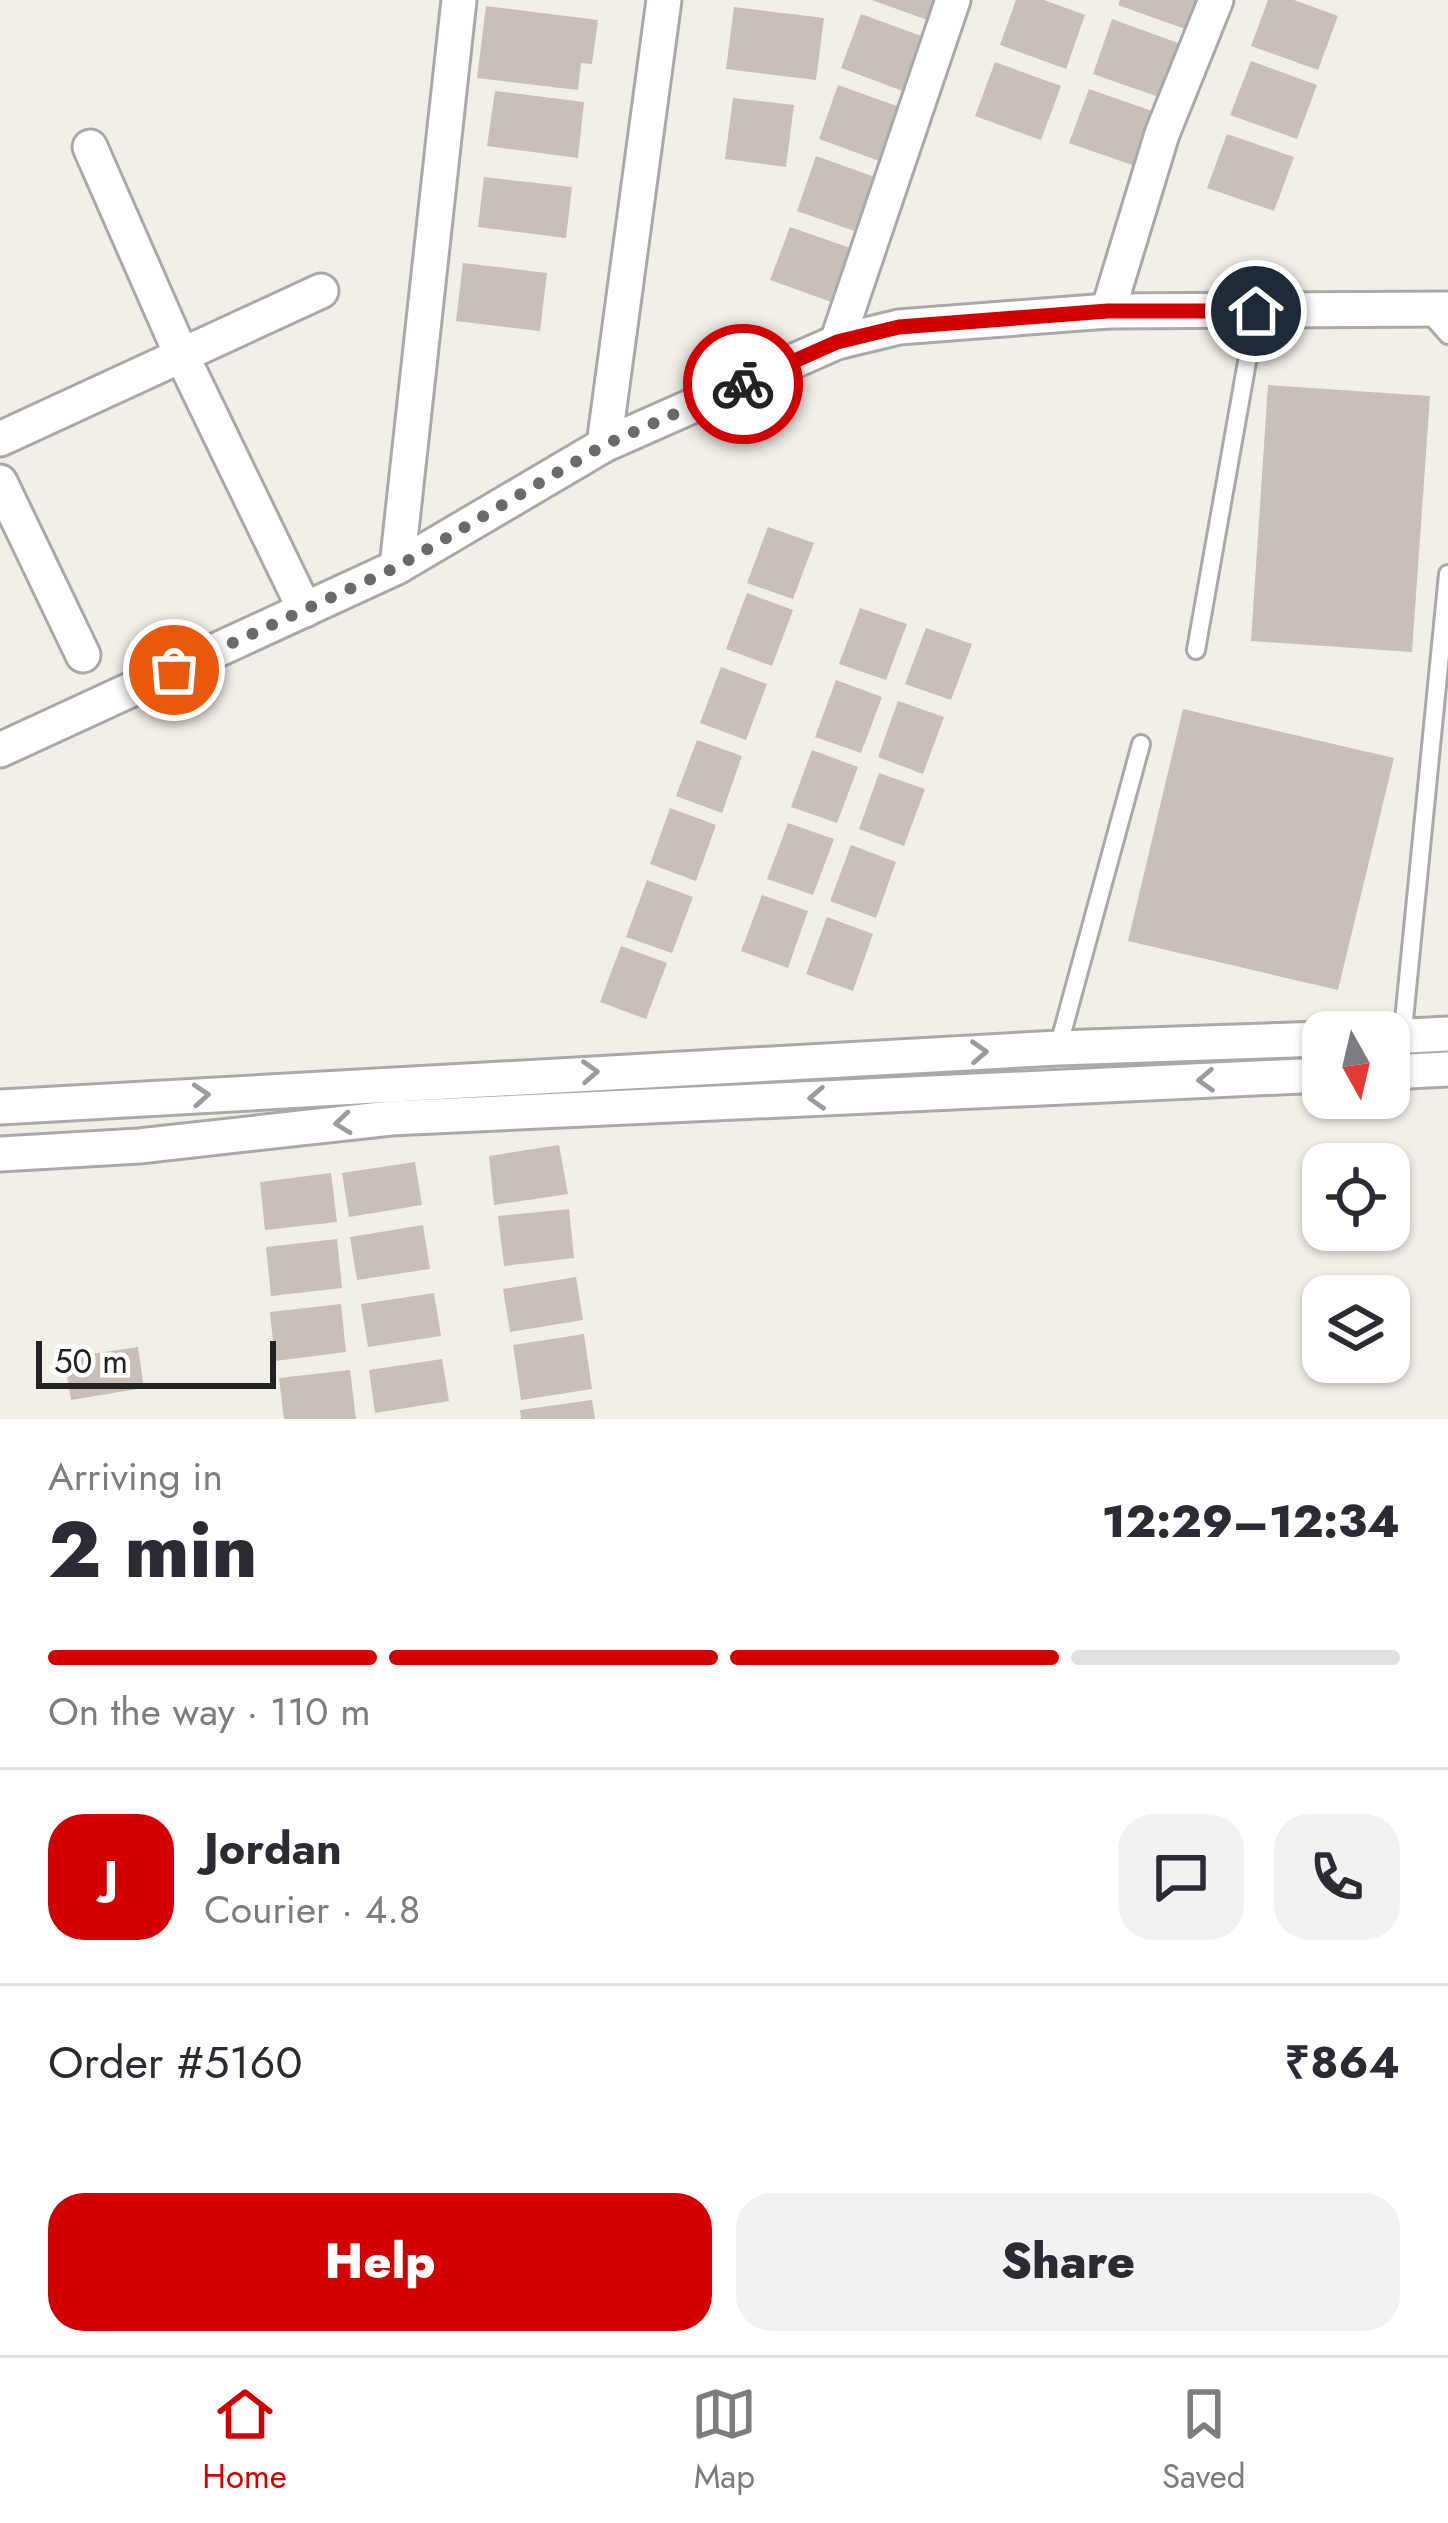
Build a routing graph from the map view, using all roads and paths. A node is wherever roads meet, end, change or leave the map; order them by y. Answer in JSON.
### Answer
{"nodes":[{"id":1,"x":460,"y":0,"type":"edge"},
{"id":2,"x":664,"y":0,"type":"edge"},
{"id":3,"x":953,"y":0,"type":"edge"},
{"id":4,"x":1216,"y":0,"type":"edge"},
{"id":5,"x":90,"y":147,"type":"dead end"},
{"id":6,"x":321,"y":291,"type":"dead end"},
{"id":7,"x":1108,"y":311,"type":"junction"},
{"id":8,"x":1256,"y":311,"type":"junction"},
{"id":9,"x":1441,"y":318,"type":"edge"},
{"id":10,"x":837,"y":342,"type":"junction"},
{"id":11,"x":182,"y":354,"type":"junction"},
{"id":12,"x":0,"y":439,"type":"edge"},
{"id":13,"x":604,"y":445,"type":"junction"},
{"id":14,"x":0,"y":482,"type":"edge"},
{"id":15,"x":397,"y":567,"type":"junction"},
{"id":16,"x":1448,"y":574,"type":"edge"},
{"id":17,"x":305,"y":610,"type":"junction"},
{"id":18,"x":1196,"y":650,"type":"dead end"},
{"id":19,"x":82,"y":655,"type":"dead end"},
{"id":20,"x":1141,"y":744,"type":"dead end"},
{"id":21,"x":0,"y":750,"type":"edge"},
{"id":22,"x":1438,"y":767,"type":"edge"},
{"id":23,"x":1400,"y":1011,"type":"edge"},
{"id":24,"x":1448,"y":1034,"type":"edge"},
{"id":25,"x":1410,"y":1036,"type":"edge"},
{"id":26,"x":1302,"y":1040,"type":"edge"},
{"id":27,"x":1058,"y":1048,"type":"junction"},
{"id":28,"x":1448,"y":1069,"type":"edge"},
{"id":29,"x":1410,"y":1070,"type":"edge"},
{"id":30,"x":1302,"y":1076,"type":"edge"},
{"id":31,"x":388,"y":1083,"type":"junction"},
{"id":32,"x":134,"y":1099,"type":"junction"},
{"id":33,"x":0,"y":1107,"type":"edge"},
{"id":34,"x":391,"y":1118,"type":"junction"},
{"id":35,"x":139,"y":1146,"type":"junction"},
{"id":36,"x":0,"y":1154,"type":"edge"}],
"edges":[{"from":1,"to":15,"type":"street"},
{"from":2,"to":13,"type":"street"},
{"from":3,"to":10,"type":"street"},
{"from":4,"to":7,"type":"street"},
{"from":5,"to":11,"type":"street"},
{"from":6,"to":11,"type":"street"},
{"from":7,"to":8,"type":"street"},
{"from":7,"to":10,"type":"street"},
{"from":8,"to":9,"type":"street"},
{"from":8,"to":18,"type":"lane"},
{"from":10,"to":13,"type":"street"},
{"from":11,"to":12,"type":"street"},
{"from":11,"to":17,"type":"street"},
{"from":13,"to":15,"type":"street"},
{"from":14,"to":19,"type":"street"},
{"from":15,"to":17,"type":"street"},
{"from":16,"to":22,"type":"lane"},
{"from":17,"to":21,"type":"street"},
{"from":20,"to":27,"type":"lane"},
{"from":22,"to":23,"type":"lane"},
{"from":24,"to":25,"type":"street"},
{"from":26,"to":27,"type":"street"},
{"from":31,"to":27,"type":"street","one_way":true},
{"from":28,"to":29,"type":"street"},
{"from":30,"to":34,"type":"street","one_way":true},
{"from":32,"to":31,"type":"street","one_way":true},
{"from":31,"to":34,"type":"street"},
{"from":32,"to":33,"type":"street"},
{"from":32,"to":35,"type":"street"},
{"from":34,"to":35,"type":"street","one_way":true},
{"from":35,"to":36,"type":"street"}]}
